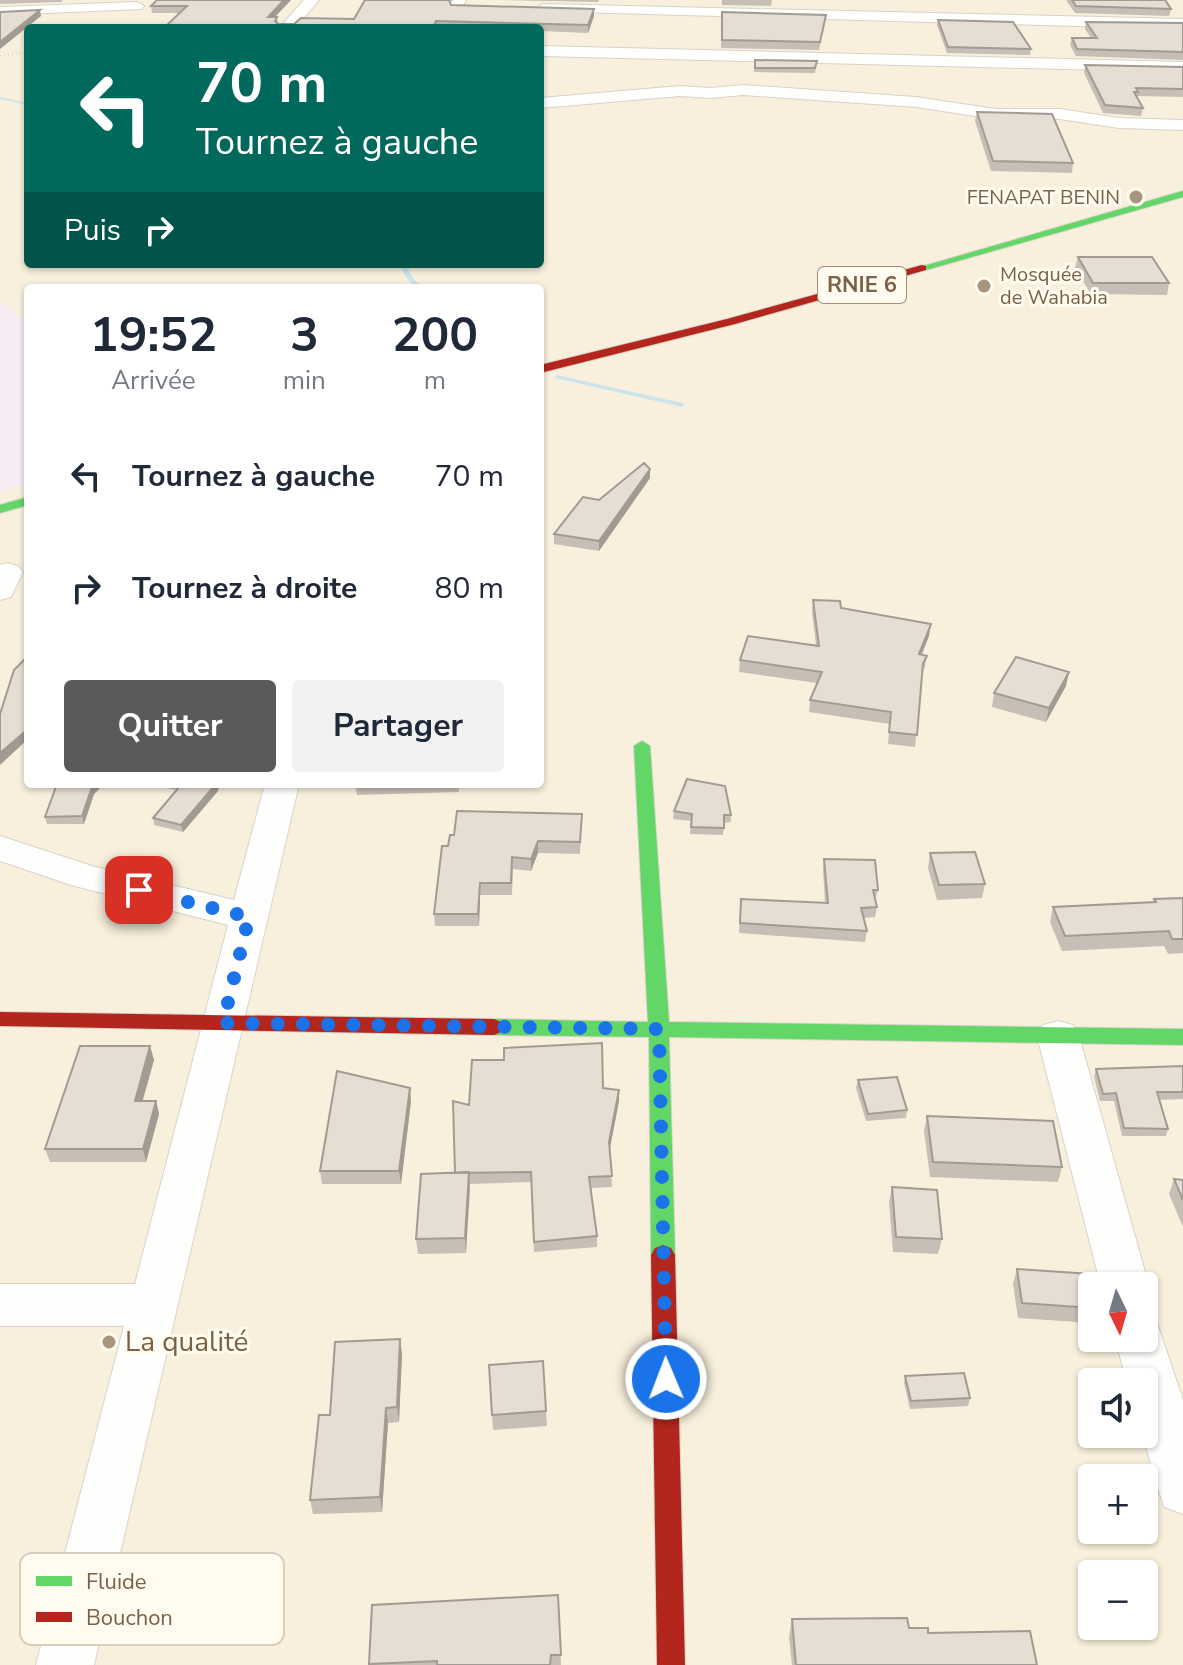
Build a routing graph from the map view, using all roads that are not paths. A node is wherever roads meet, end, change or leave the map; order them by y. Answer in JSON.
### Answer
{"nodes":[{"id":1,"x":312,"y":0,"type":"edge"},
{"id":2,"x":140,"y":3,"type":"edge"},
{"id":3,"x":462,"y":4,"type":"edge"},
{"id":4,"x":536,"y":8,"type":"edge"},
{"id":5,"x":0,"y":11,"type":"edge"},
{"id":6,"x":120,"y":21,"type":"dead end"},
{"id":7,"x":291,"y":24,"type":"edge"},
{"id":8,"x":446,"y":24,"type":"edge"},
{"id":9,"x":1183,"y":24,"type":"edge"},
{"id":10,"x":855,"y":29,"type":"edge"},
{"id":11,"x":544,"y":51,"type":"edge"},
{"id":12,"x":1183,"y":67,"type":"edge"},
{"id":13,"x":544,"y":103,"type":"edge"},
{"id":14,"x":1183,"y":125,"type":"edge"},
{"id":15,"x":1183,"y":194,"type":"edge"},
{"id":16,"x":544,"y":368,"type":"edge"},
{"id":17,"x":24,"y":502,"type":"edge"},
{"id":18,"x":0,"y":509,"type":"edge"},
{"id":19,"x":642,"y":746,"type":"dead end"},
{"id":20,"x":281,"y":788,"type":"edge"},
{"id":21,"x":0,"y":848,"type":"edge"},
{"id":22,"x":249,"y":917,"type":"junction"},
{"id":23,"x":0,"y":1019,"type":"edge"},
{"id":24,"x":223,"y":1023,"type":"junction"},
{"id":25,"x":659,"y":1029,"type":"junction"},
{"id":26,"x":1058,"y":1036,"type":"junction"},
{"id":27,"x":1183,"y":1037,"type":"edge"},
{"id":28,"x":1121,"y":1272,"type":"edge"},
{"id":29,"x":0,"y":1305,"type":"edge"},
{"id":30,"x":153,"y":1305,"type":"junction"},
{"id":31,"x":1144,"y":1352,"type":"edge"},
{"id":32,"x":1183,"y":1489,"type":"edge"},
{"id":33,"x":92,"y":1553,"type":"edge"},
{"id":34,"x":70,"y":1645,"type":"edge"},
{"id":35,"x":65,"y":1665,"type":"edge"},
{"id":36,"x":671,"y":1665,"type":"edge"}],
"edges":[{"from":1,"to":7,"type":"street"},
{"from":2,"to":5,"type":"street"},
{"from":2,"to":6,"type":"street"},
{"from":3,"to":8,"type":"street"},
{"from":4,"to":10,"type":"street"},
{"from":9,"to":10,"type":"street"},
{"from":10,"to":11,"type":"street"},
{"from":10,"to":12,"type":"street"},
{"from":13,"to":14,"type":"street"},
{"from":15,"to":16,"type":"street","number":"RNIE 6"},
{"from":17,"to":18,"type":"street"},
{"from":19,"to":25,"type":"street"},
{"from":20,"to":22,"type":"street"},
{"from":21,"to":22,"type":"street"},
{"from":22,"to":24,"type":"street"},
{"from":23,"to":24,"type":"street"},
{"from":24,"to":25,"type":"street"},
{"from":24,"to":30,"type":"street"},
{"from":25,"to":26,"type":"street"},
{"from":25,"to":36,"type":"street"},
{"from":26,"to":27,"type":"street"},
{"from":26,"to":28,"type":"street"},
{"from":29,"to":30,"type":"street"},
{"from":30,"to":33,"type":"street"},
{"from":31,"to":32,"type":"street"},
{"from":34,"to":35,"type":"street"}]}
